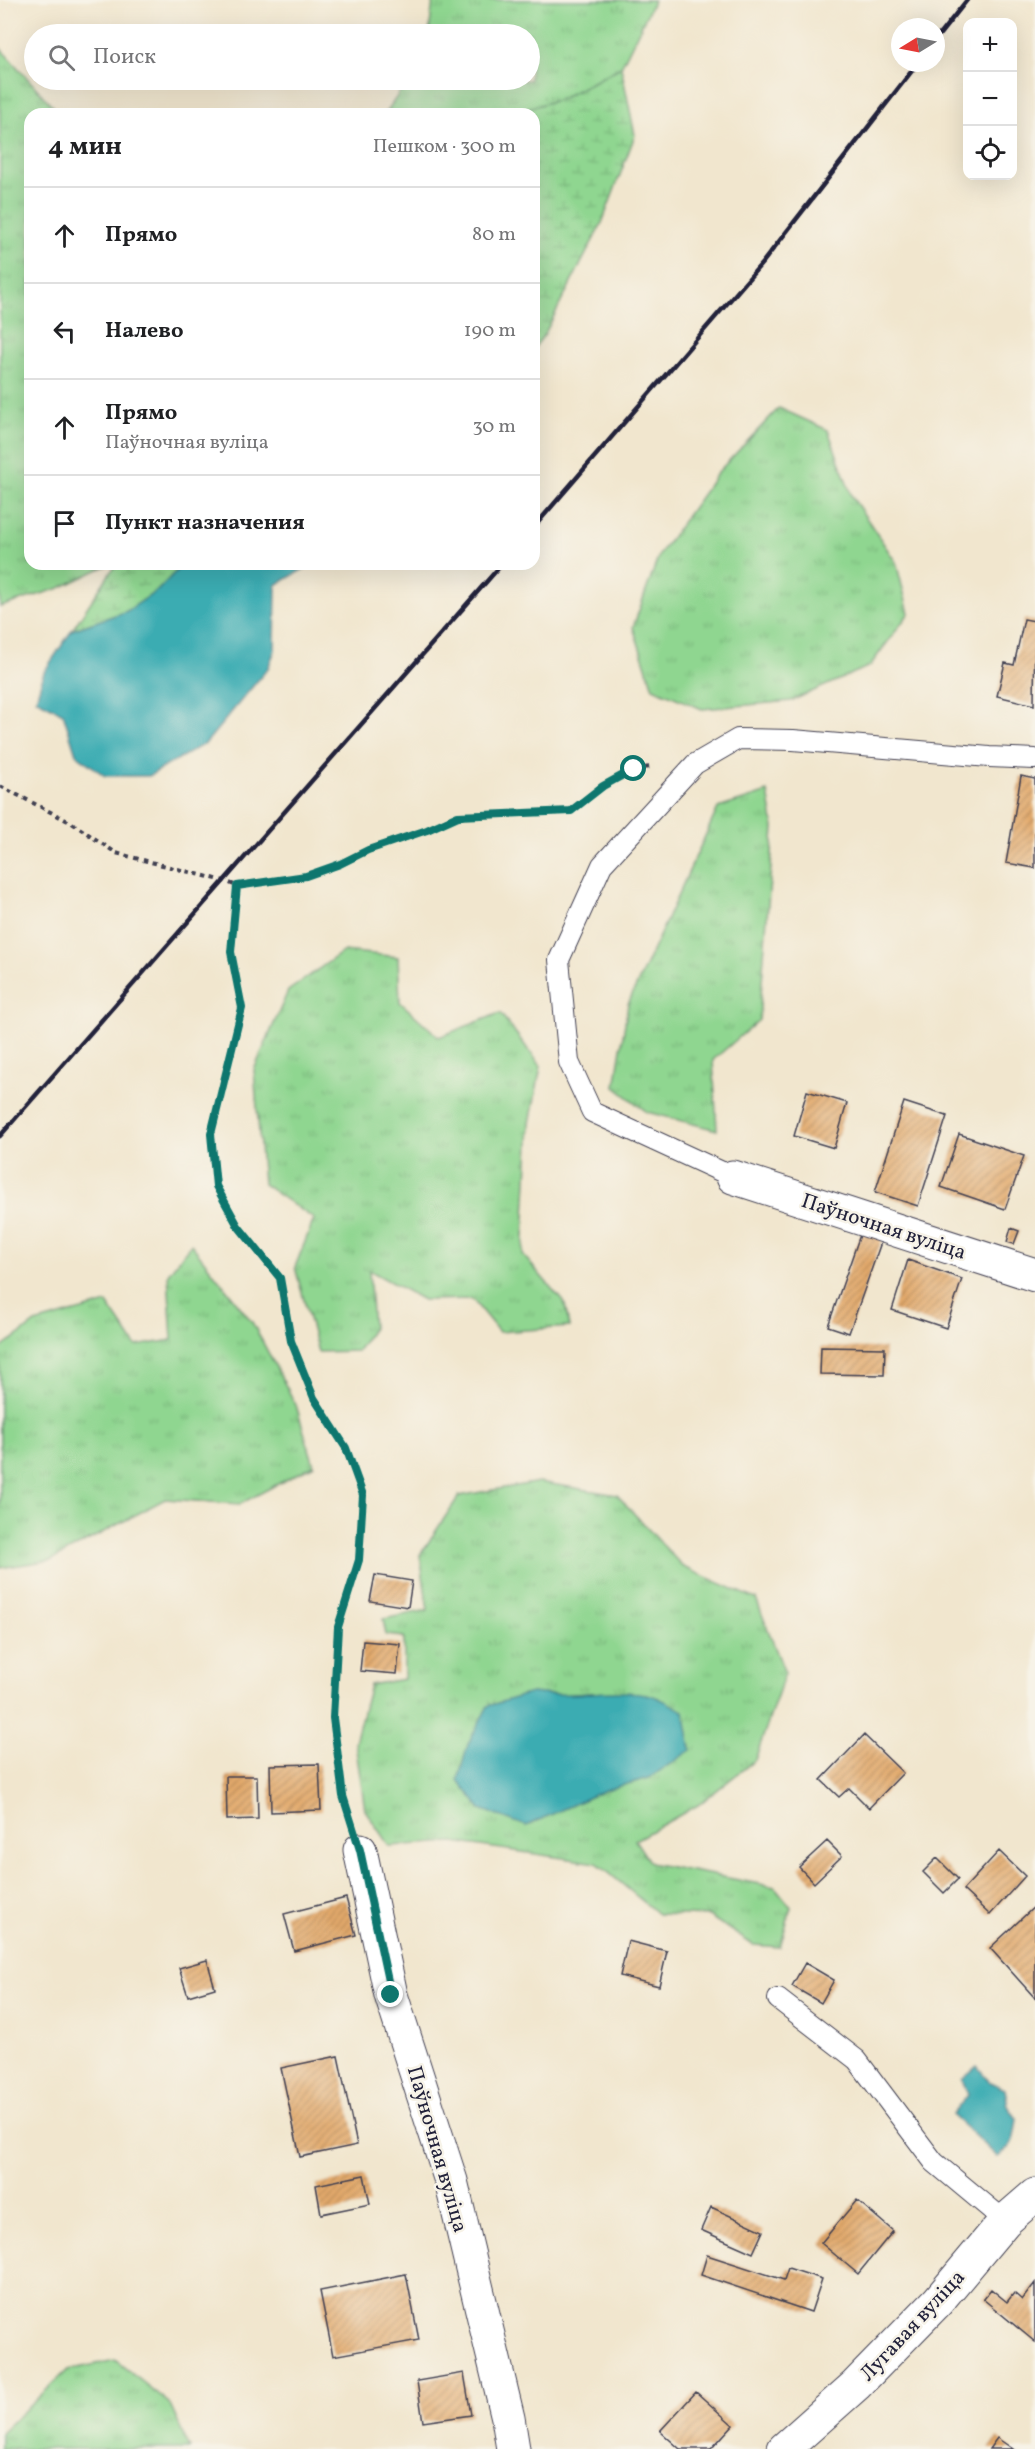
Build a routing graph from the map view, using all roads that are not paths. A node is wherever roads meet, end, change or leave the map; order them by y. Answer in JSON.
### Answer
{"nodes":[{"id":1,"x":1035,"y":759,"type":"edge"},
{"id":2,"x":734,"y":1177,"type":"joint"},
{"id":3,"x":1035,"y":1275,"type":"edge"},
{"id":4,"x":360,"y":1850,"type":"road end"},
{"id":5,"x":778,"y":1999,"type":"dead end"},
{"id":6,"x":1035,"y":2195,"type":"edge"},
{"id":7,"x":1005,"y":2222,"type":"junction"},
{"id":8,"x":513,"y":2449,"type":"edge"},
{"id":9,"x":784,"y":2449,"type":"edge"}],
"edges":[{"from":1,"to":2,"type":"lane"},
{"from":2,"to":3,"type":"street","name":"Паўночная вуліца"},
{"from":4,"to":8,"type":"street","name":"Паўночная вуліца"},
{"from":5,"to":7,"type":"lane"},
{"from":6,"to":7,"type":"street","name":"Лугавая вуліца"},
{"from":7,"to":9,"type":"street","name":"Лугавая вуліца"}]}
